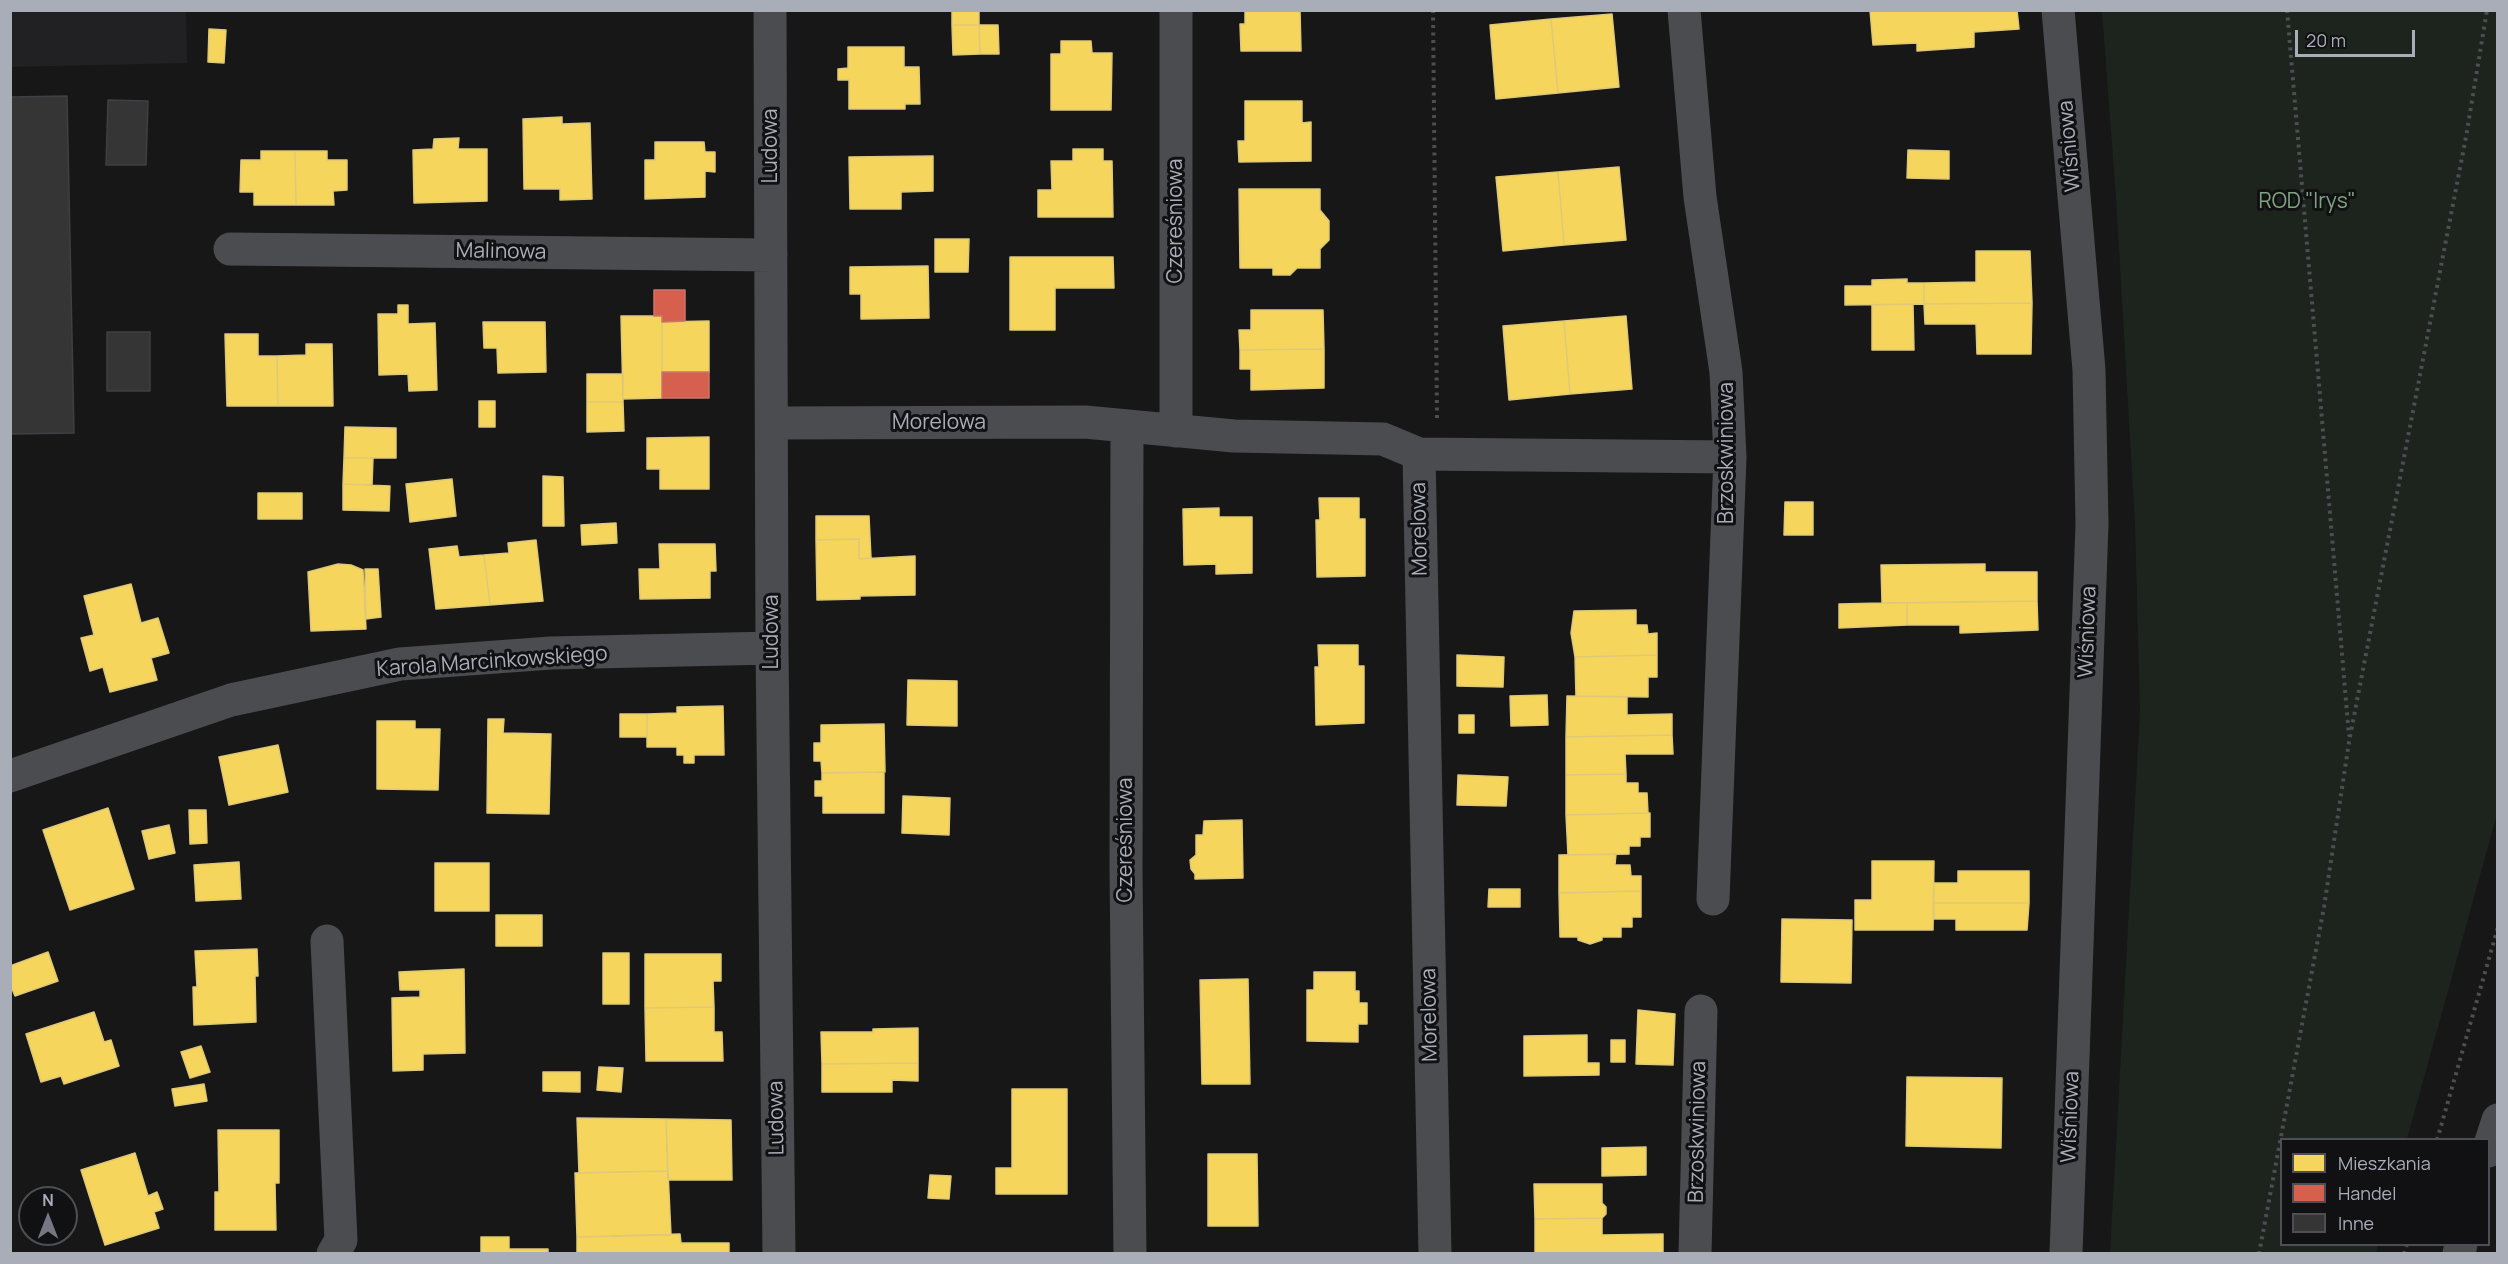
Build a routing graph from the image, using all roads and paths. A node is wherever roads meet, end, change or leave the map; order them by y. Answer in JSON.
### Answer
{"nodes":[{"id":1,"x":770,"y":10,"type":"edge"},
{"id":2,"x":1176,"y":10,"type":"edge"},
{"id":3,"x":1433,"y":10,"type":"edge"},
{"id":4,"x":1684,"y":10,"type":"edge"},
{"id":5,"x":2058,"y":10,"type":"edge"},
{"id":6,"x":2287,"y":10,"type":"edge"},
{"id":7,"x":2487,"y":10,"type":"edge"},
{"id":8,"x":230,"y":249,"type":"dead end"},
{"id":9,"x":771,"y":255,"type":"junction"},
{"id":10,"x":773,"y":423,"type":"junction"},
{"id":11,"x":1127,"y":427,"type":"junction"},
{"id":12,"x":1176,"y":431,"type":"junction"},
{"id":13,"x":1427,"y":454,"type":"junction"},
{"id":14,"x":1730,"y":457,"type":"junction"},
{"id":15,"x":772,"y":648,"type":"junction"},
{"id":16,"x":2349,"y":742,"type":"junction"},
{"id":17,"x":10,"y":776,"type":"edge"},
{"id":18,"x":1713,"y":898,"type":"dead end"},
{"id":19,"x":2498,"y":927,"type":"edge"},
{"id":20,"x":327,"y":941,"type":"dead end"},
{"id":21,"x":1701,"y":1011,"type":"dead end"},
{"id":22,"x":2498,"y":1120,"type":"edge"},
{"id":23,"x":2281,"y":1138,"type":"edge"},
{"id":24,"x":2438,"y":1138,"type":"edge"},
{"id":25,"x":2280,"y":1144,"type":"edge"},
{"id":26,"x":2490,"y":1145,"type":"edge"},
{"id":27,"x":333,"y":1254,"type":"edge"},
{"id":28,"x":779,"y":1254,"type":"edge"},
{"id":29,"x":1130,"y":1254,"type":"edge"},
{"id":30,"x":1435,"y":1254,"type":"edge"},
{"id":31,"x":1695,"y":1254,"type":"edge"},
{"id":32,"x":2066,"y":1254,"type":"edge"},
{"id":33,"x":2259,"y":1254,"type":"edge"}],
"edges":[{"from":1,"to":9,"type":"street","name":"Ludowa"},
{"from":2,"to":12,"type":"street","name":"Czereśniowa"},
{"from":3,"to":13,"type":"path"},
{"from":4,"to":14,"type":"street","name":"Brzoskwiniowa"},
{"from":5,"to":32,"type":"street","name":"Wiśniowa"},
{"from":6,"to":16,"type":"path"},
{"from":7,"to":16,"type":"path"},
{"from":8,"to":9,"type":"street","name":"Malinowa"},
{"from":9,"to":10,"type":"street","name":"Ludowa"},
{"from":10,"to":11,"type":"street","name":"Morelowa"},
{"from":10,"to":15,"type":"street","name":"Ludowa"},
{"from":11,"to":12,"type":"street","name":"Morelowa"},
{"from":11,"to":29,"type":"street","name":"Czereśniowa"},
{"from":12,"to":13,"type":"street","name":"Morelowa"},
{"from":13,"to":14,"type":"street"},
{"from":13,"to":30,"type":"street","name":"Morelowa"},
{"from":14,"to":18,"type":"street","name":"Brzoskwiniowa"},
{"from":15,"to":17,"type":"street","name":"Karola Marcinkowskiego"},
{"from":15,"to":28,"type":"street","name":"Ludowa"},
{"from":16,"to":23,"type":"path"},
{"from":19,"to":24,"type":"path"},
{"from":20,"to":27,"type":"street"},
{"from":21,"to":31,"type":"street","name":"Brzoskwiniowa"},
{"from":22,"to":26,"type":"street"},
{"from":25,"to":33,"type":"path"}]}
